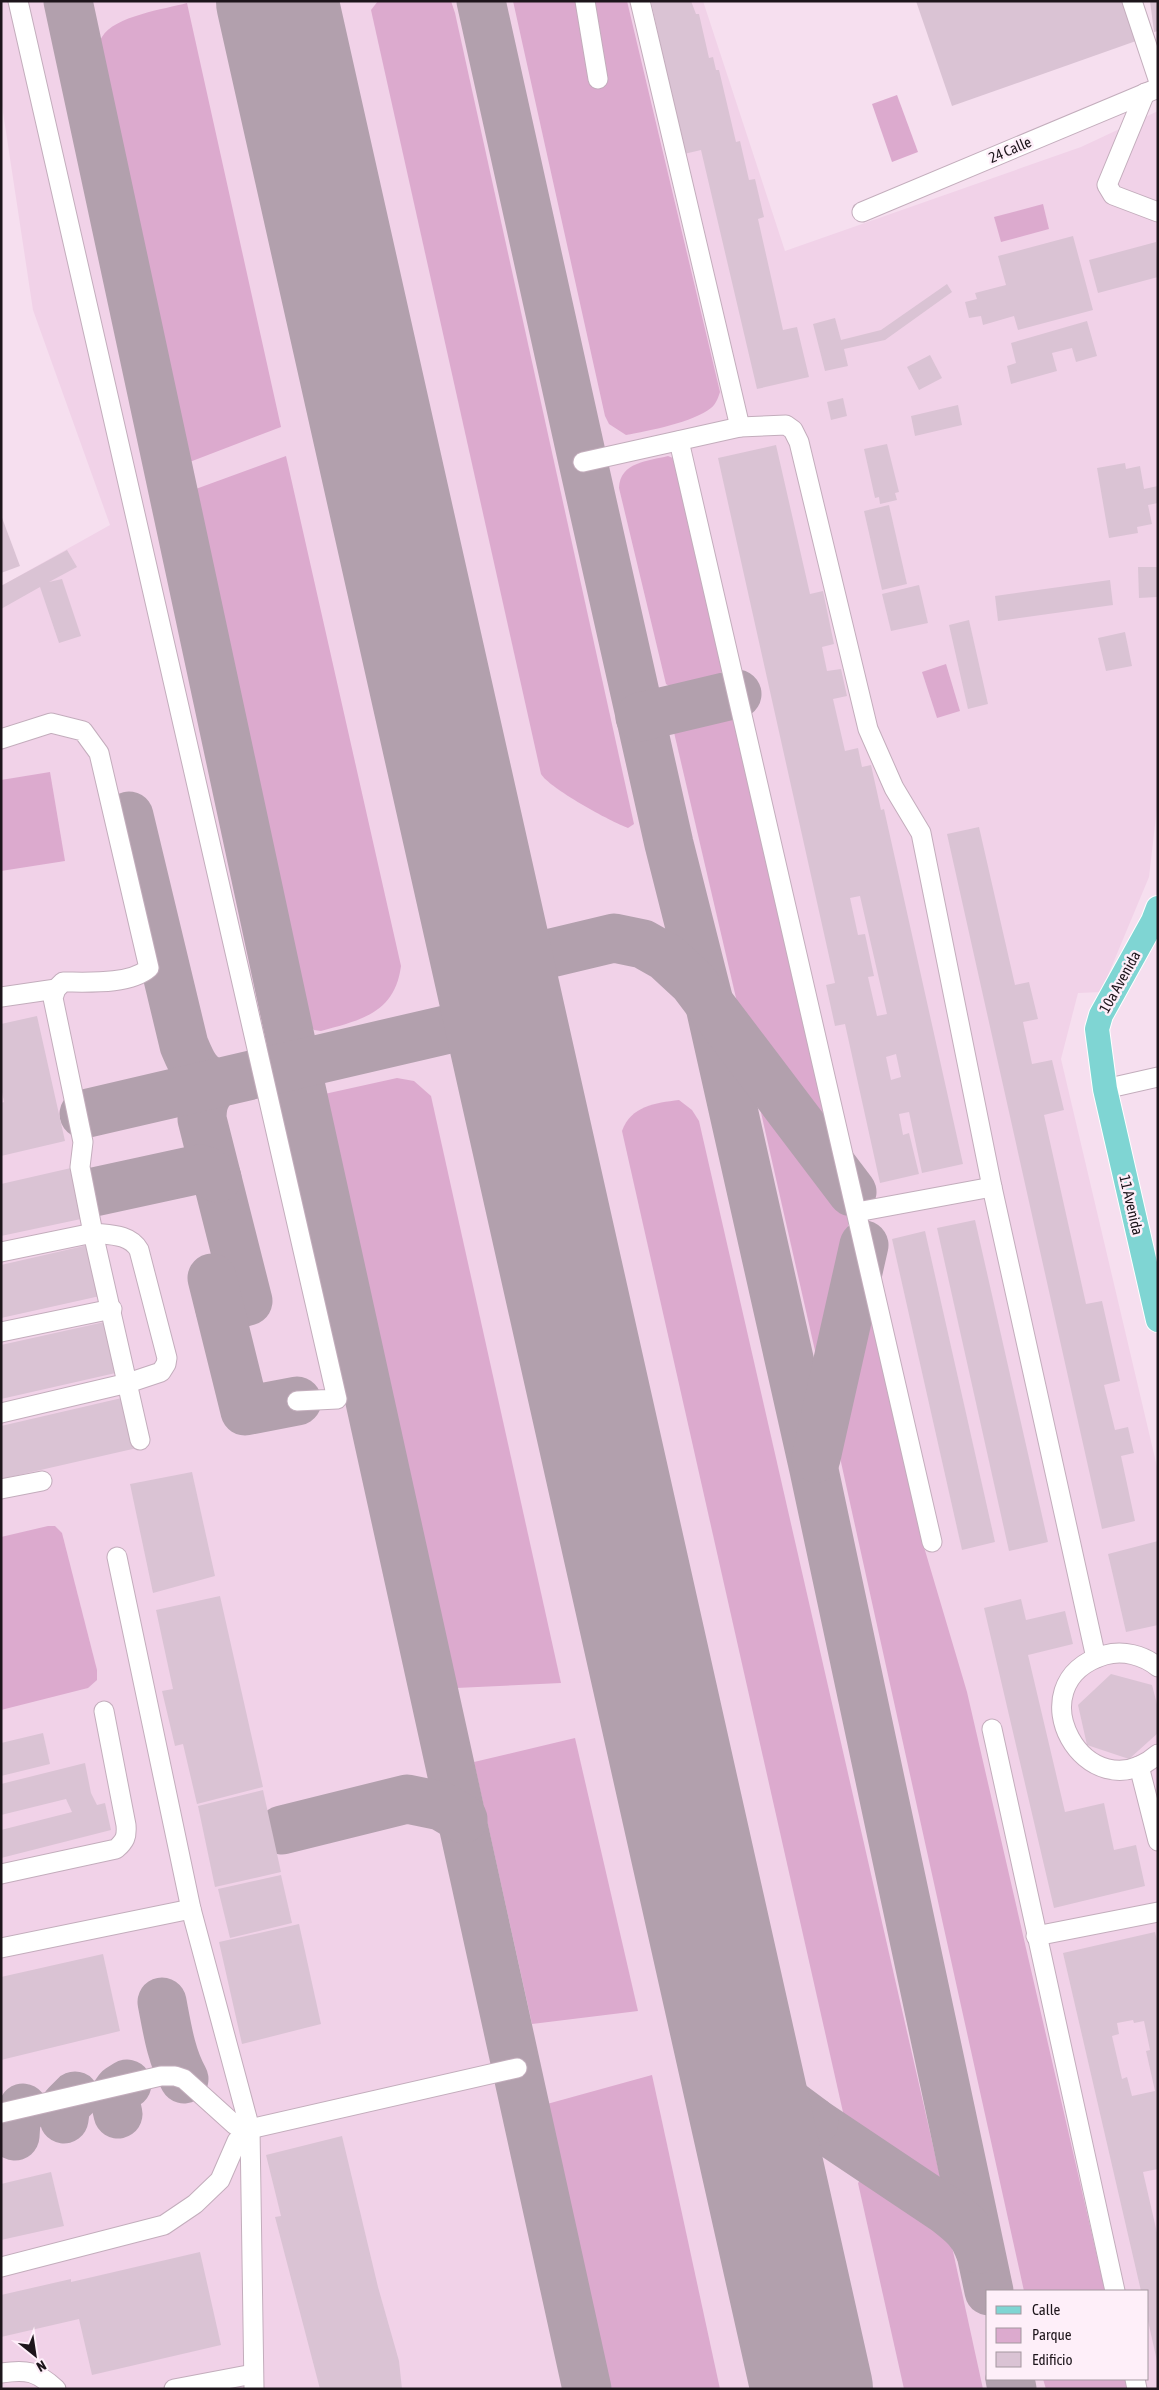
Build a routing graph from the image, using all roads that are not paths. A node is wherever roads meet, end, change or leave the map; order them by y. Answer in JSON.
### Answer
{"nodes":[{"id":1,"x":18,"y":1,"type":"edge"},
{"id":2,"x":585,"y":1,"type":"edge"},
{"id":3,"x":640,"y":1,"type":"edge"},
{"id":4,"x":1132,"y":1,"type":"edge"},
{"id":5,"x":598,"y":79,"type":"dead end"},
{"id":6,"x":1154,"y":87,"type":"edge"},
{"id":7,"x":862,"y":212,"type":"dead end"},
{"id":8,"x":1158,"y":212,"type":"edge"},
{"id":9,"x":740,"y":427,"type":"junction"},
{"id":10,"x":678,"y":441,"type":"junction"},
{"id":11,"x":583,"y":462,"type":"dead end"},
{"id":12,"x":1,"y":739,"type":"edge"},
{"id":13,"x":1158,"y":908,"type":"edge"},
{"id":14,"x":56,"y":989,"type":"junction"},
{"id":15,"x":1,"y":997,"type":"edge"},
{"id":16,"x":1158,"y":1077,"type":"edge"},
{"id":17,"x":1104,"y":1089,"type":"junction"},
{"id":18,"x":992,"y":1188,"type":"junction"},
{"id":19,"x":857,"y":1212,"type":"junction"},
{"id":20,"x":93,"y":1233,"type":"junction"},
{"id":21,"x":1,"y":1252,"type":"edge"},
{"id":22,"x":112,"y":1309,"type":"junction"},
{"id":23,"x":1158,"y":1320,"type":"edge"},
{"id":24,"x":1,"y":1332,"type":"edge"},
{"id":25,"x":128,"y":1383,"type":"junction"},
{"id":26,"x":297,"y":1400,"type":"dead end"},
{"id":27,"x":1,"y":1413,"type":"edge"},
{"id":28,"x":140,"y":1440,"type":"dead end"},
{"id":29,"x":42,"y":1481,"type":"dead end"},
{"id":30,"x":1,"y":1489,"type":"edge"},
{"id":31,"x":932,"y":1542,"type":"dead end"},
{"id":32,"x":117,"y":1557,"type":"dead end"},
{"id":33,"x":1096,"y":1658,"type":"junction"},
{"id":34,"x":1158,"y":1667,"type":"edge"},
{"id":35,"x":104,"y":1711,"type":"dead end"},
{"id":36,"x":992,"y":1729,"type":"dead end"},
{"id":37,"x":1158,"y":1754,"type":"edge"},
{"id":38,"x":1139,"y":1766,"type":"junction"},
{"id":39,"x":1158,"y":1841,"type":"edge"},
{"id":40,"x":1,"y":1874,"type":"edge"},
{"id":41,"x":191,"y":1909,"type":"junction"},
{"id":42,"x":1158,"y":1912,"type":"edge"},
{"id":43,"x":1036,"y":1936,"type":"junction"},
{"id":44,"x":1,"y":1948,"type":"edge"},
{"id":45,"x":517,"y":2068,"type":"dead end"},
{"id":46,"x":1,"y":2113,"type":"edge"},
{"id":47,"x":250,"y":2129,"type":"junction"},
{"id":48,"x":1,"y":2267,"type":"edge"},
{"id":49,"x":1116,"y":2290,"type":"edge"},
{"id":50,"x":1,"y":2374,"type":"edge"},
{"id":51,"x":254,"y":2381,"type":"edge"},
{"id":52,"x":56,"y":2389,"type":"edge"},
{"id":53,"x":174,"y":2389,"type":"edge"}],
"edges":[{"from":1,"to":26,"type":"street"},
{"from":2,"to":5,"type":"street"},
{"from":3,"to":9,"type":"street"},
{"from":4,"to":6,"type":"street"},
{"from":6,"to":7,"type":"street","name":"24 Calle"},
{"from":6,"to":8,"type":"street"},
{"from":9,"to":10,"type":"street"},
{"from":9,"to":18,"type":"street"},
{"from":10,"to":11,"type":"street"},
{"from":10,"to":19,"type":"street"},
{"from":12,"to":14,"type":"street"},
{"from":13,"to":17,"type":"main road","name":"10a Avenida"},
{"from":14,"to":15,"type":"street"},
{"from":14,"to":20,"type":"street"},
{"from":16,"to":17,"type":"street"},
{"from":17,"to":23,"type":"main road","name":"11 Avenida"},
{"from":18,"to":19,"type":"street"},
{"from":18,"to":33,"type":"street"},
{"from":19,"to":31,"type":"street"},
{"from":20,"to":21,"type":"street"},
{"from":20,"to":22,"type":"street"},
{"from":20,"to":25,"type":"street"},
{"from":22,"to":24,"type":"street"},
{"from":22,"to":25,"type":"street"},
{"from":25,"to":27,"type":"street"},
{"from":25,"to":28,"type":"street"},
{"from":29,"to":30,"type":"street"},
{"from":32,"to":41,"type":"street"},
{"from":33,"to":34,"type":"street"},
{"from":33,"to":38,"type":"street"},
{"from":35,"to":40,"type":"street"},
{"from":36,"to":43,"type":"street"},
{"from":37,"to":38,"type":"street"},
{"from":38,"to":39,"type":"street"},
{"from":41,"to":44,"type":"street"},
{"from":41,"to":47,"type":"street"},
{"from":42,"to":43,"type":"street"},
{"from":43,"to":49,"type":"street"},
{"from":45,"to":47,"type":"street"},
{"from":46,"to":47,"type":"street"},
{"from":47,"to":48,"type":"street"},
{"from":47,"to":51,"type":"street"},
{"from":50,"to":52,"type":"street"},
{"from":51,"to":53,"type":"street"}]}
